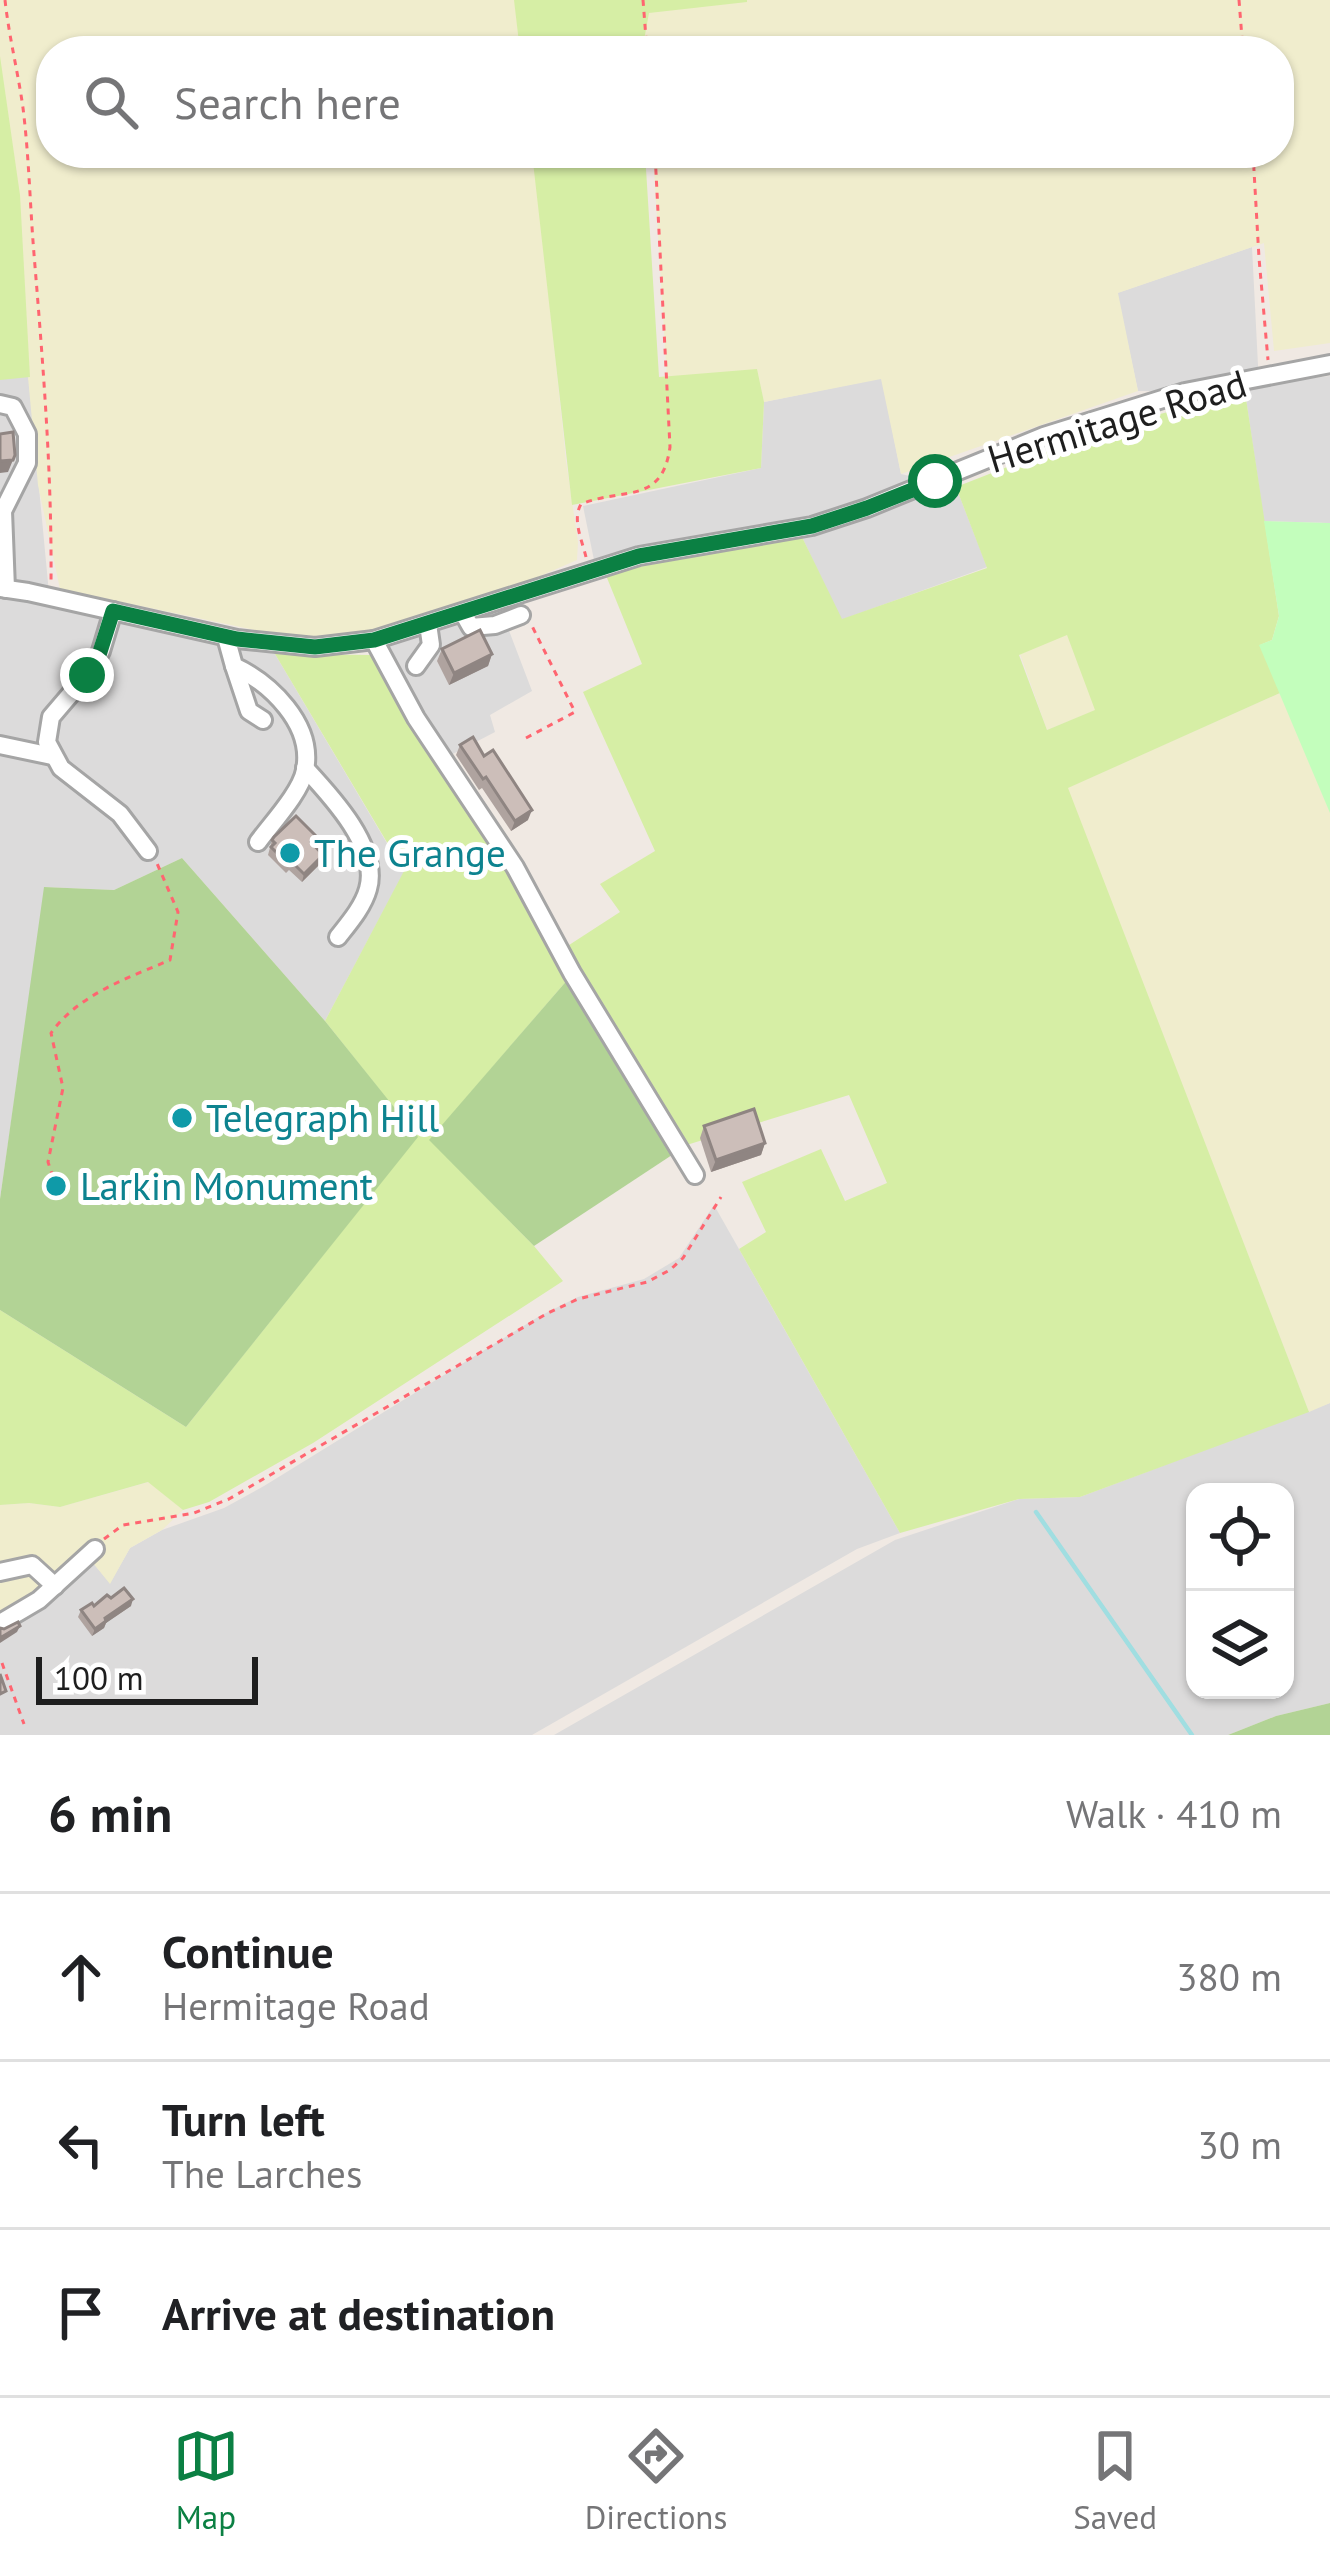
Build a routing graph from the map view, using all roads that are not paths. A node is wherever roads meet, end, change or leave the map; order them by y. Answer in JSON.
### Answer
{"nodes":[{"id":1,"x":1330,"y":364,"type":"edge"},
{"id":2,"x":0,"y":404,"type":"edge"},
{"id":3,"x":3,"y":588,"type":"edge"},
{"id":4,"x":113,"y":611,"type":"junction"},
{"id":5,"x":464,"y":614,"type":"junction"},
{"id":6,"x":521,"y":615,"type":"road end"},
{"id":7,"x":428,"y":624,"type":"junction"},
{"id":8,"x":226,"y":637,"type":"junction"},
{"id":9,"x":374,"y":640,"type":"junction"},
{"id":10,"x":234,"y":665,"type":"junction"},
{"id":11,"x":416,"y":667,"type":"dead end"},
{"id":12,"x":263,"y":720,"type":"dead end"},
{"id":13,"x":0,"y":745,"type":"edge"},
{"id":14,"x":52,"y":756,"type":"junction"},
{"id":15,"x":305,"y":768,"type":"junction"},
{"id":16,"x":258,"y":842,"type":"dead end"},
{"id":17,"x":148,"y":851,"type":"road end"},
{"id":18,"x":338,"y":937,"type":"dead end"},
{"id":19,"x":694,"y":1175,"type":"dead end"},
{"id":20,"x":95,"y":1549,"type":"road end"},
{"id":21,"x":0,"y":1572,"type":"edge"},
{"id":22,"x":55,"y":1586,"type":"junction"},
{"id":23,"x":0,"y":1623,"type":"edge"}],
"edges":[{"from":1,"to":5,"type":"street","name":"Hermitage Road"},
{"from":2,"to":3,"type":"street"},
{"from":3,"to":4,"type":"street","name":"Hermitage Road"},
{"from":4,"to":8,"type":"street","name":"Hermitage Road"},
{"from":4,"to":14,"type":"street"},
{"from":5,"to":6,"type":"street"},
{"from":5,"to":7,"type":"street","name":"Hermitage Road"},
{"from":7,"to":9,"type":"street","name":"Hermitage Road"},
{"from":7,"to":11,"type":"street"},
{"from":8,"to":9,"type":"street","name":"Hermitage Road"},
{"from":8,"to":10,"type":"street"},
{"from":9,"to":19,"type":"street"},
{"from":10,"to":12,"type":"street"},
{"from":10,"to":15,"type":"street"},
{"from":13,"to":14,"type":"street"},
{"from":14,"to":17,"type":"street"},
{"from":15,"to":16,"type":"street"},
{"from":15,"to":18,"type":"street"},
{"from":20,"to":22,"type":"street"},
{"from":21,"to":22,"type":"street"},
{"from":22,"to":23,"type":"street"}]}
